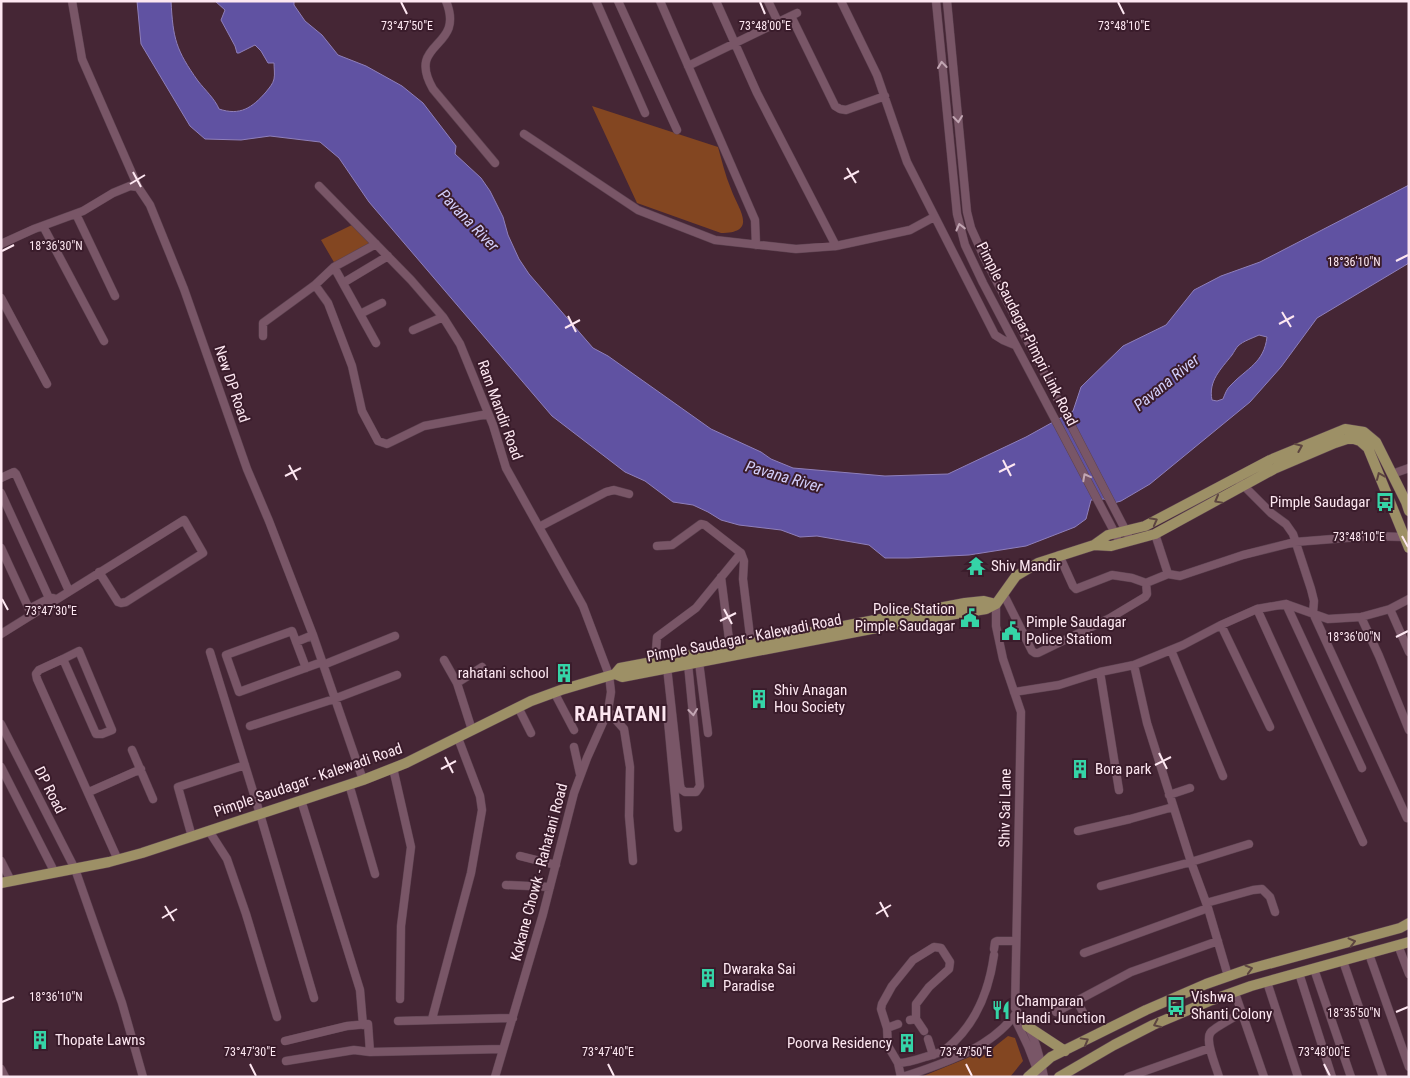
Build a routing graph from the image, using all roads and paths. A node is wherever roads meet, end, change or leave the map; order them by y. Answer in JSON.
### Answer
{"nodes":[{"id":1,"x":72,"y":1,"type":"edge"},
{"id":2,"x":446,"y":1,"type":"edge"},
{"id":3,"x":596,"y":1,"type":"edge"},
{"id":4,"x":618,"y":1,"type":"edge"},
{"id":5,"x":660,"y":1,"type":"edge"},
{"id":6,"x":716,"y":1,"type":"edge"},
{"id":7,"x":768,"y":1,"type":"edge"},
{"id":8,"x":841,"y":1,"type":"edge"},
{"id":9,"x":947,"y":1,"type":"edge"},
{"id":10,"x":936,"y":2,"type":"edge"},
{"id":11,"x":778,"y":22,"type":"junction"},
{"id":12,"x":734,"y":42,"type":"junction"},
{"id":13,"x":688,"y":66,"type":"junction"},
{"id":14,"x":885,"y":96,"type":"junction"},
{"id":15,"x":645,"y":113,"type":"dead end"},
{"id":16,"x":677,"y":130,"type":"dead end"},
{"id":17,"x":524,"y":134,"type":"dead end"},
{"id":18,"x":494,"y":163,"type":"dead end"},
{"id":19,"x":319,"y":186,"type":"dead end"},
{"id":20,"x":138,"y":187,"type":"junction"},
{"id":21,"x":76,"y":214,"type":"junction"},
{"id":22,"x":934,"y":217,"type":"junction"},
{"id":23,"x":43,"y":226,"type":"junction"},
{"id":24,"x":977,"y":243,"type":"junction"},
{"id":25,"x":1,"y":244,"type":"edge"},
{"id":26,"x":376,"y":244,"type":"junction"},
{"id":27,"x":756,"y":245,"type":"junction"},
{"id":28,"x":965,"y":245,"type":"junction"},
{"id":29,"x":836,"y":246,"type":"junction"},
{"id":30,"x":950,"y":248,"type":"junction"},
{"id":31,"x":388,"y":256,"type":"junction"},
{"id":32,"x":334,"y":267,"type":"junction"},
{"id":33,"x":343,"y":283,"type":"junction"},
{"id":34,"x":315,"y":285,"type":"junction"},
{"id":35,"x":116,"y":296,"type":"dead end"},
{"id":36,"x":1,"y":298,"type":"edge"},
{"id":37,"x":382,"y":303,"type":"dead end"},
{"id":38,"x":360,"y":314,"type":"junction"},
{"id":39,"x":443,"y":317,"type":"junction"},
{"id":40,"x":413,"y":330,"type":"dead end"},
{"id":41,"x":263,"y":336,"type":"dead end"},
{"id":42,"x":104,"y":341,"type":"dead end"},
{"id":43,"x":376,"y":343,"type":"dead end"},
{"id":44,"x":1016,"y":344,"type":"junction"},
{"id":45,"x":47,"y":384,"type":"dead end"},
{"id":46,"x":488,"y":414,"type":"junction"},
{"id":47,"x":1409,"y":468,"type":"edge"},
{"id":48,"x":1392,"y":474,"type":"junction"},
{"id":49,"x":1236,"y":477,"type":"junction"},
{"id":50,"x":1,"y":478,"type":"edge"},
{"id":51,"x":1243,"y":486,"type":"junction"},
{"id":52,"x":1,"y":493,"type":"edge"},
{"id":53,"x":629,"y":494,"type":"dead end"},
{"id":54,"x":1,"y":500,"type":"edge"},
{"id":55,"x":1407,"y":506,"type":"edge"},
{"id":56,"x":539,"y":527,"type":"junction"},
{"id":57,"x":1126,"y":530,"type":"junction"},
{"id":58,"x":1115,"y":533,"type":"junction"},
{"id":59,"x":1155,"y":534,"type":"junction"},
{"id":60,"x":1406,"y":537,"type":"edge"},
{"id":61,"x":1131,"y":540,"type":"junction"},
{"id":62,"x":1295,"y":542,"type":"junction"},
{"id":63,"x":1119,"y":544,"type":"junction"},
{"id":64,"x":1094,"y":545,"type":"junction"},
{"id":65,"x":657,"y":546,"type":"dead end"},
{"id":66,"x":1,"y":548,"type":"edge"},
{"id":67,"x":1409,"y":548,"type":"edge"},
{"id":68,"x":741,"y":553,"type":"junction"},
{"id":69,"x":1059,"y":555,"type":"junction"},
{"id":70,"x":100,"y":572,"type":"junction"},
{"id":71,"x":1168,"y":574,"type":"junction"},
{"id":72,"x":721,"y":577,"type":"junction"},
{"id":73,"x":1146,"y":583,"type":"junction"},
{"id":74,"x":68,"y":590,"type":"junction"},
{"id":75,"x":1003,"y":593,"type":"junction"},
{"id":76,"x":1409,"y":599,"type":"edge"},
{"id":77,"x":49,"y":601,"type":"junction"},
{"id":78,"x":996,"y":604,"type":"junction"},
{"id":79,"x":1286,"y":604,"type":"junction"},
{"id":80,"x":1258,"y":609,"type":"junction"},
{"id":81,"x":1390,"y":609,"type":"junction"},
{"id":82,"x":1313,"y":613,"type":"junction"},
{"id":83,"x":1361,"y":617,"type":"junction"},
{"id":84,"x":1221,"y":625,"type":"junction"},
{"id":85,"x":830,"y":633,"type":"junction"},
{"id":86,"x":1,"y":634,"type":"edge"},
{"id":87,"x":313,"y":635,"type":"junction"},
{"id":88,"x":395,"y":636,"type":"dead end"},
{"id":89,"x":296,"y":642,"type":"junction"},
{"id":90,"x":750,"y":644,"type":"junction"},
{"id":91,"x":730,"y":648,"type":"junction"},
{"id":92,"x":1171,"y":650,"type":"junction"},
{"id":93,"x":210,"y":652,"type":"dead end"},
{"id":94,"x":1409,"y":652,"type":"edge"},
{"id":95,"x":63,"y":659,"type":"junction"},
{"id":96,"x":444,"y":660,"type":"dead end"},
{"id":97,"x":699,"y":662,"type":"junction"},
{"id":98,"x":322,"y":663,"type":"junction"},
{"id":99,"x":688,"y":664,"type":"junction"},
{"id":100,"x":661,"y":665,"type":"junction"},
{"id":101,"x":1134,"y":665,"type":"junction"},
{"id":102,"x":482,"y":667,"type":"dead end"},
{"id":103,"x":306,"y":668,"type":"junction"},
{"id":104,"x":1100,"y":672,"type":"junction"},
{"id":105,"x":397,"y":675,"type":"dead end"},
{"id":106,"x":612,"y":675,"type":"junction"},
{"id":107,"x":457,"y":683,"type":"junction"},
{"id":108,"x":554,"y":692,"type":"junction"},
{"id":109,"x":1014,"y":692,"type":"junction"},
{"id":110,"x":334,"y":699,"type":"junction"},
{"id":111,"x":518,"y":707,"type":"junction"},
{"id":112,"x":608,"y":711,"type":"junction"},
{"id":113,"x":1,"y":724,"type":"edge"},
{"id":114,"x":250,"y":726,"type":"dead end"},
{"id":115,"x":1270,"y":727,"type":"dead end"},
{"id":116,"x":472,"y":730,"type":"junction"},
{"id":117,"x":574,"y":730,"type":"dead end"},
{"id":118,"x":1409,"y":730,"type":"edge"},
{"id":119,"x":531,"y":733,"type":"dead end"},
{"id":120,"x":708,"y":733,"type":"dead end"},
{"id":121,"x":458,"y":738,"type":"junction"},
{"id":122,"x":574,"y":747,"type":"dead end"},
{"id":123,"x":132,"y":750,"type":"dead end"},
{"id":124,"x":245,"y":765,"type":"junction"},
{"id":125,"x":1,"y":767,"type":"edge"},
{"id":126,"x":393,"y":768,"type":"junction"},
{"id":127,"x":1362,"y":768,"type":"dead end"},
{"id":128,"x":141,"y":769,"type":"junction"},
{"id":129,"x":580,"y":776,"type":"junction"},
{"id":130,"x":1223,"y":776,"type":"dead end"},
{"id":131,"x":362,"y":780,"type":"junction"},
{"id":132,"x":349,"y":784,"type":"junction"},
{"id":133,"x":1190,"y":788,"type":"dead end"},
{"id":134,"x":1119,"y":790,"type":"dead end"},
{"id":135,"x":89,"y":792,"type":"junction"},
{"id":136,"x":1169,"y":794,"type":"junction"},
{"id":137,"x":153,"y":799,"type":"dead end"},
{"id":138,"x":301,"y":800,"type":"junction"},
{"id":139,"x":1174,"y":807,"type":"junction"},
{"id":140,"x":260,"y":814,"type":"junction"},
{"id":141,"x":1407,"y":818,"type":"dead end"},
{"id":142,"x":678,"y":828,"type":"dead end"},
{"id":143,"x":209,"y":831,"type":"junction"},
{"id":144,"x":1078,"y":831,"type":"dead end"},
{"id":145,"x":192,"y":837,"type":"junction"},
{"id":146,"x":1364,"y":842,"type":"dead end"},
{"id":147,"x":1249,"y":844,"type":"dead end"},
{"id":148,"x":520,"y":856,"type":"dead end"},
{"id":149,"x":118,"y":860,"type":"junction"},
{"id":150,"x":1,"y":861,"type":"edge"},
{"id":151,"x":633,"y":861,"type":"dead end"},
{"id":152,"x":1191,"y":862,"type":"junction"},
{"id":153,"x":556,"y":865,"type":"junction"},
{"id":154,"x":75,"y":868,"type":"junction"},
{"id":155,"x":55,"y":873,"type":"junction"},
{"id":156,"x":375,"y":874,"type":"dead end"},
{"id":157,"x":6,"y":882,"type":"edge"},
{"id":158,"x":506,"y":885,"type":"dead end"},
{"id":159,"x":1101,"y":886,"type":"dead end"},
{"id":160,"x":550,"y":887,"type":"junction"},
{"id":161,"x":1207,"y":905,"type":"junction"},
{"id":162,"x":1276,"y":912,"type":"dead end"},
{"id":163,"x":1406,"y":926,"type":"edge"},
{"id":164,"x":1016,"y":941,"type":"junction"},
{"id":165,"x":1218,"y":941,"type":"junction"},
{"id":166,"x":1405,"y":944,"type":"edge"},
{"id":167,"x":1084,"y":953,"type":"dead end"},
{"id":168,"x":1369,"y":954,"type":"junction"},
{"id":169,"x":1343,"y":961,"type":"junction"},
{"id":170,"x":1314,"y":969,"type":"junction"},
{"id":171,"x":1298,"y":973,"type":"junction"},
{"id":172,"x":1409,"y":974,"type":"edge"},
{"id":173,"x":1228,"y":976,"type":"junction"},
{"id":174,"x":1267,"y":982,"type":"junction"},
{"id":175,"x":1234,"y":993,"type":"junction"},
{"id":176,"x":314,"y":998,"type":"dead end"},
{"id":177,"x":400,"y":999,"type":"dead end"},
{"id":178,"x":1077,"y":1001,"type":"junction"},
{"id":179,"x":1056,"y":1012,"type":"dead end"},
{"id":180,"x":1242,"y":1013,"type":"junction"},
{"id":181,"x":1018,"y":1014,"type":"junction"},
{"id":182,"x":277,"y":1017,"type":"dead end"},
{"id":183,"x":513,"y":1018,"type":"junction"},
{"id":184,"x":1086,"y":1018,"type":"dead end"},
{"id":185,"x":432,"y":1019,"type":"junction"},
{"id":186,"x":398,"y":1021,"type":"dead end"},
{"id":187,"x":898,"y":1024,"type":"dead end"},
{"id":188,"x":363,"y":1025,"type":"junction"},
{"id":189,"x":1027,"y":1026,"type":"junction"},
{"id":190,"x":887,"y":1028,"type":"junction"},
{"id":191,"x":924,"y":1030,"type":"dead end"},
{"id":192,"x":928,"y":1039,"type":"dead end"},
{"id":193,"x":285,"y":1041,"type":"dead end"},
{"id":194,"x":1210,"y":1048,"type":"junction"},
{"id":195,"x":503,"y":1049,"type":"junction"},
{"id":196,"x":1065,"y":1051,"type":"junction"},
{"id":197,"x":370,"y":1052,"type":"junction"},
{"id":198,"x":933,"y":1055,"type":"junction"},
{"id":199,"x":286,"y":1061,"type":"dead end"},
{"id":200,"x":898,"y":1063,"type":"junction"},
{"id":201,"x":1409,"y":1067,"type":"edge"},
{"id":202,"x":1,"y":1069,"type":"edge"},
{"id":203,"x":1041,"y":1072,"type":"edge"},
{"id":204,"x":5,"y":1077,"type":"edge"},
{"id":205,"x":143,"y":1077,"type":"edge"},
{"id":206,"x":495,"y":1077,"type":"edge"},
{"id":207,"x":902,"y":1077,"type":"edge"},
{"id":208,"x":1028,"y":1077,"type":"edge"},
{"id":209,"x":1059,"y":1077,"type":"edge"},
{"id":210,"x":1128,"y":1077,"type":"edge"},
{"id":211,"x":1219,"y":1077,"type":"edge"},
{"id":212,"x":1264,"y":1077,"type":"edge"},
{"id":213,"x":1298,"y":1077,"type":"edge"},
{"id":214,"x":1332,"y":1077,"type":"edge"},
{"id":215,"x":1351,"y":1077,"type":"edge"},
{"id":216,"x":1383,"y":1077,"type":"edge"}],
"edges":[{"from":1,"to":20,"type":"street","name":"New DP Road"},
{"from":2,"to":18,"type":"street"},
{"from":3,"to":15,"type":"street"},
{"from":4,"to":16,"type":"street"},
{"from":5,"to":13,"type":"street"},
{"from":6,"to":12,"type":"street"},
{"from":7,"to":11,"type":"street"},
{"from":8,"to":14,"type":"street"},
{"from":9,"to":10,"type":"street"},
{"from":9,"to":24,"type":"street","name":"Pimple Saudagar-Pimpri Link Road","one_way":true},
{"from":28,"to":10,"type":"street","name":"Pimple Saudagar-Pimpri Link Road","one_way":true},
{"from":11,"to":12,"type":"street"},
{"from":11,"to":14,"type":"street"},
{"from":12,"to":13,"type":"street"},
{"from":12,"to":29,"type":"street"},
{"from":13,"to":27,"type":"street"},
{"from":14,"to":22,"type":"street"},
{"from":17,"to":27,"type":"street"},
{"from":19,"to":26,"type":"street","name":"Ram Mandir Road"},
{"from":20,"to":21,"type":"street"},
{"from":20,"to":87,"type":"street","name":"New DP Road"},
{"from":21,"to":23,"type":"street"},
{"from":21,"to":35,"type":"street"},
{"from":22,"to":29,"type":"street"},
{"from":22,"to":30,"type":"street"},
{"from":23,"to":25,"type":"street"},
{"from":23,"to":42,"type":"street"},
{"from":24,"to":28,"type":"street"},
{"from":24,"to":57,"type":"street","name":"Pimple Saudagar-Pimpri Link Road"},
{"from":26,"to":31,"type":"street","name":"Ram Mandir Road"},
{"from":26,"to":32,"type":"street"},
{"from":27,"to":29,"type":"street"},
{"from":28,"to":30,"type":"street"},
{"from":28,"to":44,"type":"street","name":"Pimple Saudagar-Pimpri Link Road"},
{"from":30,"to":44,"type":"street"},
{"from":31,"to":33,"type":"street"},
{"from":31,"to":39,"type":"street","name":"Ram Mandir Road"},
{"from":32,"to":33,"type":"street"},
{"from":32,"to":34,"type":"street"},
{"from":33,"to":38,"type":"street"},
{"from":34,"to":41,"type":"street"},
{"from":34,"to":46,"type":"street"},
{"from":36,"to":45,"type":"street"},
{"from":37,"to":38,"type":"street"},
{"from":38,"to":43,"type":"street"},
{"from":39,"to":40,"type":"street"},
{"from":39,"to":46,"type":"street","name":"Ram Mandir Road"},
{"from":58,"to":44,"type":"street","name":"Pimple Saudagar-Pimpri Link Road","one_way":true},
{"from":46,"to":56,"type":"street","name":"Ram Mandir Road"},
{"from":47,"to":48,"type":"street"},
{"from":49,"to":48,"type":"main road","one_way":true},
{"from":48,"to":55,"type":"main road"},
{"from":49,"to":51,"type":"street"},
{"from":57,"to":49,"type":"main road","one_way":true},
{"from":50,"to":74,"type":"street"},
{"from":51,"to":59,"type":"main road","one_way":true},
{"from":60,"to":51,"type":"main road","one_way":true},
{"from":51,"to":62,"type":"street"},
{"from":52,"to":77,"type":"street"},
{"from":53,"to":56,"type":"street"},
{"from":54,"to":77,"type":"street"},
{"from":56,"to":106,"type":"street","name":"Ram Mandir Road"},
{"from":57,"to":58,"type":"main road"},
{"from":57,"to":61,"type":"street","name":"Pimple Saudagar-Pimpri Link Road"},
{"from":58,"to":63,"type":"street","name":"Pimple Saudagar-Pimpri Link Road"},
{"from":58,"to":64,"type":"main road"},
{"from":59,"to":61,"type":"main road"},
{"from":59,"to":71,"type":"street"},
{"from":60,"to":62,"type":"street"},
{"from":60,"to":67,"type":"main road"},
{"from":61,"to":63,"type":"main road"},
{"from":62,"to":71,"type":"street"},
{"from":62,"to":82,"type":"street"},
{"from":63,"to":64,"type":"main road"},
{"from":64,"to":69,"type":"main road"},
{"from":65,"to":68,"type":"street"},
{"from":66,"to":77,"type":"street"},
{"from":68,"to":72,"type":"street"},
{"from":68,"to":90,"type":"street"},
{"from":69,"to":73,"type":"street"},
{"from":69,"to":75,"type":"main road"},
{"from":70,"to":70,"type":"street"},
{"from":70,"to":74,"type":"street"},
{"from":71,"to":73,"type":"street"},
{"from":72,"to":91,"type":"street"},
{"from":72,"to":100,"type":"street"},
{"from":73,"to":75,"type":"street"},
{"from":74,"to":77,"type":"street"},
{"from":75,"to":78,"type":"main road"},
{"from":76,"to":81,"type":"street"},
{"from":77,"to":86,"type":"street"},
{"from":78,"to":85,"type":"main road","name":"Pimple Saudagar - Kalewadi Road"},
{"from":78,"to":109,"type":"street","name":"Shiv Sai Lane"},
{"from":79,"to":80,"type":"street"},
{"from":79,"to":82,"type":"street"},
{"from":79,"to":127,"type":"street"},
{"from":80,"to":84,"type":"street"},
{"from":80,"to":146,"type":"street"},
{"from":81,"to":83,"type":"street"},
{"from":81,"to":94,"type":"street"},
{"from":82,"to":83,"type":"street"},
{"from":82,"to":141,"type":"street"},
{"from":83,"to":118,"type":"street"},
{"from":84,"to":92,"type":"street"},
{"from":84,"to":115,"type":"street"},
{"from":85,"to":90,"type":"main road","name":"Pimple Saudagar - Kalewadi Road"},
{"from":85,"to":97,"type":"main road","name":"Pimple Saudagar - Kalewadi Road"},
{"from":87,"to":89,"type":"street"},
{"from":87,"to":98,"type":"street","name":"New DP Road"},
{"from":88,"to":98,"type":"street"},
{"from":89,"to":103,"type":"street"},
{"from":89,"to":103,"type":"street"},
{"from":90,"to":91,"type":"main road","name":"Pimple Saudagar - Kalewadi Road"},
{"from":91,"to":100,"type":"main road","name":"Pimple Saudagar - Kalewadi Road"},
{"from":92,"to":101,"type":"street"},
{"from":92,"to":130,"type":"street"},
{"from":93,"to":124,"type":"street"},
{"from":95,"to":95,"type":"street"},
{"from":95,"to":135,"type":"street"},
{"from":96,"to":107,"type":"street"},
{"from":97,"to":99,"type":"main road","name":"Pimple Saudagar - Kalewadi Road"},
{"from":97,"to":120,"type":"street"},
{"from":98,"to":103,"type":"street"},
{"from":98,"to":110,"type":"street","name":"New DP Road"},
{"from":99,"to":100,"type":"main road","name":"Pimple Saudagar - Kalewadi Road"},
{"from":99,"to":100,"type":"street","one_way":true},
{"from":100,"to":106,"type":"main road","name":"Pimple Saudagar - Kalewadi Road"},
{"from":100,"to":142,"type":"street"},
{"from":101,"to":104,"type":"street"},
{"from":101,"to":136,"type":"street"},
{"from":102,"to":107,"type":"street"},
{"from":104,"to":109,"type":"street"},
{"from":104,"to":134,"type":"street"},
{"from":105,"to":110,"type":"street"},
{"from":106,"to":108,"type":"main road","name":"Pimple Saudagar - Kalewadi Road"},
{"from":106,"to":112,"type":"street","name":"Kokane Chowk - Rahatani Road"},
{"from":107,"to":116,"type":"street"},
{"from":108,"to":111,"type":"main road","name":"Pimple Saudagar - Kalewadi Road"},
{"from":108,"to":117,"type":"street"},
{"from":109,"to":164,"type":"street","name":"Shiv Sai Lane"},
{"from":110,"to":114,"type":"street"},
{"from":110,"to":131,"type":"street","name":"New DP Road"},
{"from":111,"to":116,"type":"main road","name":"Pimple Saudagar - Kalewadi Road"},
{"from":111,"to":119,"type":"street"},
{"from":112,"to":129,"type":"street","name":"Kokane Chowk - Rahatani Road"},
{"from":112,"to":151,"type":"street"},
{"from":113,"to":154,"type":"street","name":"DP Road"},
{"from":116,"to":121,"type":"main road","name":"Pimple Saudagar - Kalewadi Road"},
{"from":121,"to":126,"type":"main road","name":"Pimple Saudagar - Kalewadi Road"},
{"from":121,"to":185,"type":"street"},
{"from":122,"to":129,"type":"street"},
{"from":123,"to":128,"type":"street"},
{"from":124,"to":140,"type":"street"},
{"from":124,"to":145,"type":"street"},
{"from":125,"to":155,"type":"street"},
{"from":126,"to":131,"type":"main road","name":"Pimple Saudagar - Kalewadi Road"},
{"from":126,"to":177,"type":"street"},
{"from":128,"to":135,"type":"street"},
{"from":128,"to":137,"type":"street"},
{"from":129,"to":153,"type":"street","name":"Kokane Chowk - Rahatani Road"},
{"from":131,"to":132,"type":"main road","name":"Pimple Saudagar - Kalewadi Road"},
{"from":132,"to":138,"type":"main road","name":"Pimple Saudagar - Kalewadi Road"},
{"from":132,"to":156,"type":"street"},
{"from":133,"to":136,"type":"street"},
{"from":135,"to":149,"type":"street"},
{"from":136,"to":139,"type":"street"},
{"from":138,"to":140,"type":"main road","name":"Pimple Saudagar - Kalewadi Road"},
{"from":138,"to":188,"type":"street"},
{"from":139,"to":144,"type":"street"},
{"from":139,"to":152,"type":"street"},
{"from":140,"to":143,"type":"main road","name":"Pimple Saudagar - Kalewadi Road"},
{"from":140,"to":176,"type":"street"},
{"from":143,"to":145,"type":"main road","name":"Pimple Saudagar - Kalewadi Road"},
{"from":143,"to":182,"type":"street"},
{"from":145,"to":149,"type":"main road","name":"Pimple Saudagar - Kalewadi Road"},
{"from":147,"to":152,"type":"street"},
{"from":148,"to":153,"type":"street"},
{"from":149,"to":154,"type":"main road","name":"Pimple Saudagar - Kalewadi Road"},
{"from":150,"to":157,"type":"street"},
{"from":152,"to":159,"type":"street"},
{"from":152,"to":161,"type":"street"},
{"from":153,"to":160,"type":"street","name":"Kokane Chowk - Rahatani Road"},
{"from":154,"to":155,"type":"main road","name":"Pimple Saudagar - Kalewadi Road"},
{"from":154,"to":205,"type":"street","name":"DP Road"},
{"from":155,"to":157,"type":"main road","name":"Pimple Saudagar - Kalewadi Road"},
{"from":158,"to":160,"type":"street"},
{"from":160,"to":183,"type":"street","name":"Kokane Chowk - Rahatani Road"},
{"from":161,"to":162,"type":"street"},
{"from":161,"to":165,"type":"street"},
{"from":161,"to":167,"type":"street"},
{"from":173,"to":163,"type":"main road","one_way":true},
{"from":164,"to":181,"type":"street","name":"Shiv Sai Lane"},
{"from":164,"to":198,"type":"street"},
{"from":165,"to":173,"type":"street"},
{"from":165,"to":178,"type":"street"},
{"from":166,"to":168,"type":"main road"},
{"from":166,"to":172,"type":"street"},
{"from":168,"to":169,"type":"main road"},
{"from":168,"to":201,"type":"street"},
{"from":169,"to":170,"type":"main road"},
{"from":169,"to":216,"type":"street"},
{"from":170,"to":171,"type":"main road"},
{"from":170,"to":215,"type":"street"},
{"from":171,"to":174,"type":"main road"},
{"from":171,"to":214,"type":"street"},
{"from":196,"to":173,"type":"main road","one_way":true},
{"from":174,"to":175,"type":"main road"},
{"from":174,"to":213,"type":"street"},
{"from":175,"to":180,"type":"street"},
{"from":175,"to":209,"type":"main road","one_way":true},
{"from":178,"to":179,"type":"street"},
{"from":178,"to":184,"type":"street"},
{"from":180,"to":194,"type":"street"},
{"from":180,"to":212,"type":"street"},
{"from":181,"to":189,"type":"street"},
{"from":181,"to":203,"type":"street","name":"Shiv Sai Lane"},
{"from":181,"to":207,"type":"street"},
{"from":183,"to":185,"type":"street"},
{"from":183,"to":195,"type":"street","name":"Kokane Chowk - Rahatani Road"},
{"from":185,"to":186,"type":"street"},
{"from":187,"to":190,"type":"street"},
{"from":188,"to":193,"type":"street"},
{"from":188,"to":197,"type":"street"},
{"from":189,"to":196,"type":"main road"},
{"from":189,"to":203,"type":"street"},
{"from":190,"to":191,"type":"street"},
{"from":190,"to":200,"type":"street"},
{"from":192,"to":198,"type":"street"},
{"from":194,"to":210,"type":"street"},
{"from":194,"to":211,"type":"street"},
{"from":195,"to":197,"type":"street"},
{"from":195,"to":206,"type":"street","name":"Kokane Chowk - Rahatani Road"},
{"from":196,"to":203,"type":"main road"},
{"from":197,"to":199,"type":"street"},
{"from":198,"to":200,"type":"street"},
{"from":200,"to":207,"type":"street"},
{"from":202,"to":204,"type":"street"},
{"from":203,"to":208,"type":"main road"}]}
